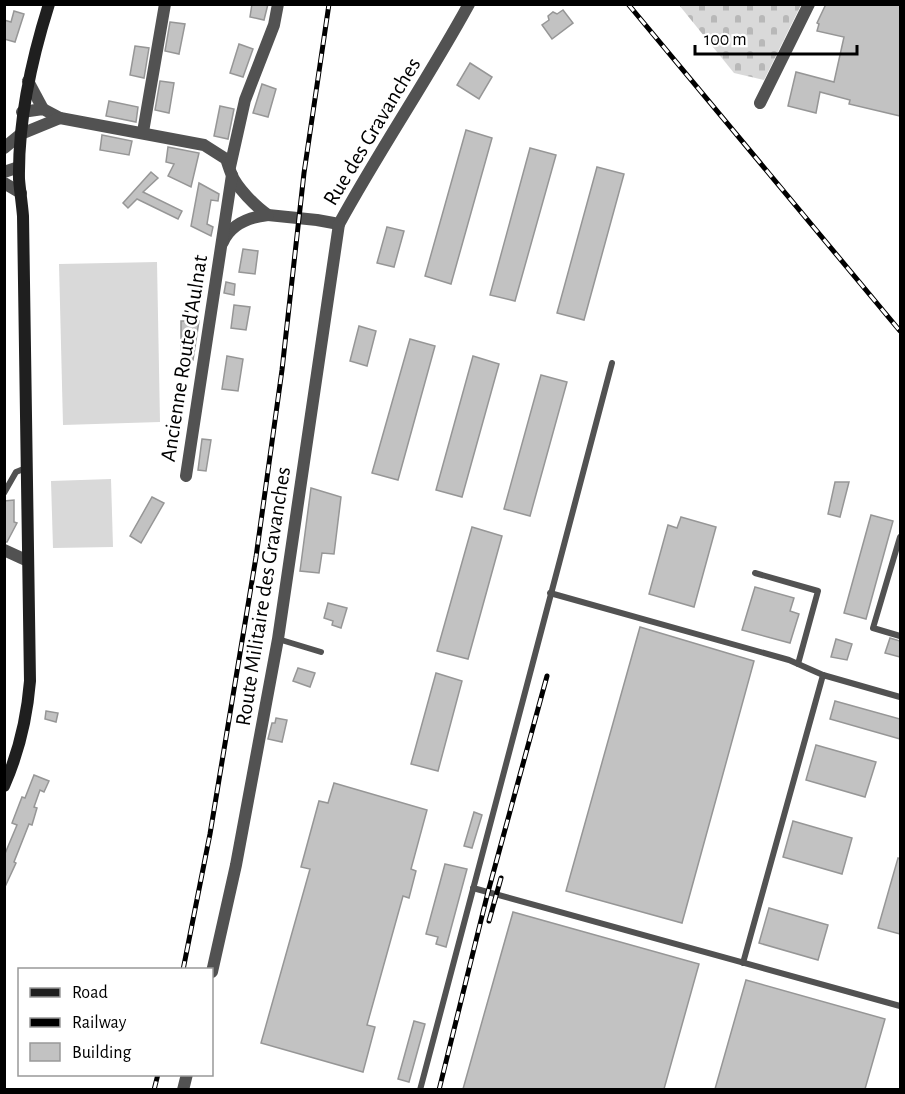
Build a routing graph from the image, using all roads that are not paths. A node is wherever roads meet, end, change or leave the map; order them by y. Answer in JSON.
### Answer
{"nodes":[{"id":1,"x":50,"y":4,"type":"edge"},
{"id":2,"x":165,"y":4,"type":"edge"},
{"id":3,"x":278,"y":4,"type":"edge"},
{"id":4,"x":469,"y":4,"type":"edge"},
{"id":5,"x":808,"y":4,"type":"edge"},
{"id":6,"x":28,"y":81,"type":"junction"},
{"id":7,"x":760,"y":103,"type":"dead end"},
{"id":8,"x":43,"y":109,"type":"junction"},
{"id":9,"x":22,"y":112,"type":"junction"},
{"id":10,"x":60,"y":118,"type":"junction"},
{"id":11,"x":142,"y":132,"type":"junction"},
{"id":12,"x":21,"y":134,"type":"junction"},
{"id":13,"x":4,"y":148,"type":"edge"},
{"id":14,"x":19,"y":167,"type":"junction"},
{"id":15,"x":231,"y":171,"type":"junction"},
{"id":16,"x":4,"y":172,"type":"edge"},
{"id":17,"x":4,"y":183,"type":"edge"},
{"id":18,"x":21,"y":193,"type":"junction"},
{"id":19,"x":273,"y":215,"type":"junction"},
{"id":20,"x":339,"y":224,"type":"junction"},
{"id":21,"x":221,"y":246,"type":"junction"},
{"id":22,"x":612,"y":363,"type":"dead end"},
{"id":23,"x":26,"y":468,"type":"junction"},
{"id":24,"x":186,"y":476,"type":"dead end"},
{"id":25,"x":4,"y":493,"type":"edge"},
{"id":26,"x":900,"y":537,"type":"edge"},
{"id":27,"x":4,"y":549,"type":"edge"},
{"id":28,"x":28,"y":561,"type":"junction"},
{"id":29,"x":755,"y":573,"type":"dead end"},
{"id":30,"x":550,"y":593,"type":"junction"},
{"id":31,"x":900,"y":636,"type":"edge"},
{"id":32,"x":279,"y":639,"type":"junction"},
{"id":33,"x":321,"y":652,"type":"dead end"},
{"id":34,"x":798,"y":664,"type":"junction"},
{"id":35,"x":823,"y":675,"type":"junction"},
{"id":36,"x":900,"y":697,"type":"edge"},
{"id":37,"x":4,"y":786,"type":"edge"},
{"id":38,"x":472,"y":888,"type":"junction"},
{"id":39,"x":743,"y":963,"type":"junction"},
{"id":40,"x":213,"y":968,"type":"edge"},
{"id":41,"x":900,"y":1006,"type":"edge"},
{"id":42,"x":420,"y":1089,"type":"edge"}],
"edges":[{"from":1,"to":6,"type":"main road"},
{"from":2,"to":11,"type":"street"},
{"from":3,"to":15,"type":"street","name":"Ancienne Route d'Aulnat"},
{"from":4,"to":20,"type":"street","name":"Rue des Gravanches"},
{"from":5,"to":7,"type":"street"},
{"from":6,"to":8,"type":"street"},
{"from":6,"to":9,"type":"main road"},
{"from":8,"to":9,"type":"street"},
{"from":8,"to":10,"type":"street"},
{"from":9,"to":12,"type":"main road"},
{"from":10,"to":11,"type":"street"},
{"from":10,"to":12,"type":"street"},
{"from":11,"to":15,"type":"street"},
{"from":12,"to":13,"type":"street"},
{"from":12,"to":14,"type":"main road"},
{"from":14,"to":16,"type":"street"},
{"from":14,"to":18,"type":"main road"},
{"from":15,"to":19,"type":"street"},
{"from":15,"to":21,"type":"street","name":"Ancienne Route d'Aulnat"},
{"from":17,"to":18,"type":"street"},
{"from":18,"to":23,"type":"main road"},
{"from":19,"to":20,"type":"street","name":"Rue des Gravanches"},
{"from":19,"to":21,"type":"street","name":"Ancienne Route d'Aulnat"},
{"from":20,"to":32,"type":"street","name":"Route Militaire des Gravanches"},
{"from":21,"to":24,"type":"street","name":"Ancienne Route d'Aulnat"},
{"from":22,"to":30,"type":"lane"},
{"from":23,"to":25,"type":"lane"},
{"from":23,"to":28,"type":"main road"},
{"from":26,"to":31,"type":"lane"},
{"from":27,"to":28,"type":"street"},
{"from":28,"to":37,"type":"main road"},
{"from":29,"to":34,"type":"lane"},
{"from":30,"to":34,"type":"lane"},
{"from":30,"to":38,"type":"lane"},
{"from":32,"to":33,"type":"lane"},
{"from":32,"to":40,"type":"street","name":"Route Militaire des Gravanches"},
{"from":34,"to":35,"type":"lane"},
{"from":35,"to":36,"type":"lane"},
{"from":35,"to":39,"type":"lane"},
{"from":38,"to":39,"type":"lane"},
{"from":38,"to":42,"type":"lane"},
{"from":39,"to":41,"type":"lane"}]}
